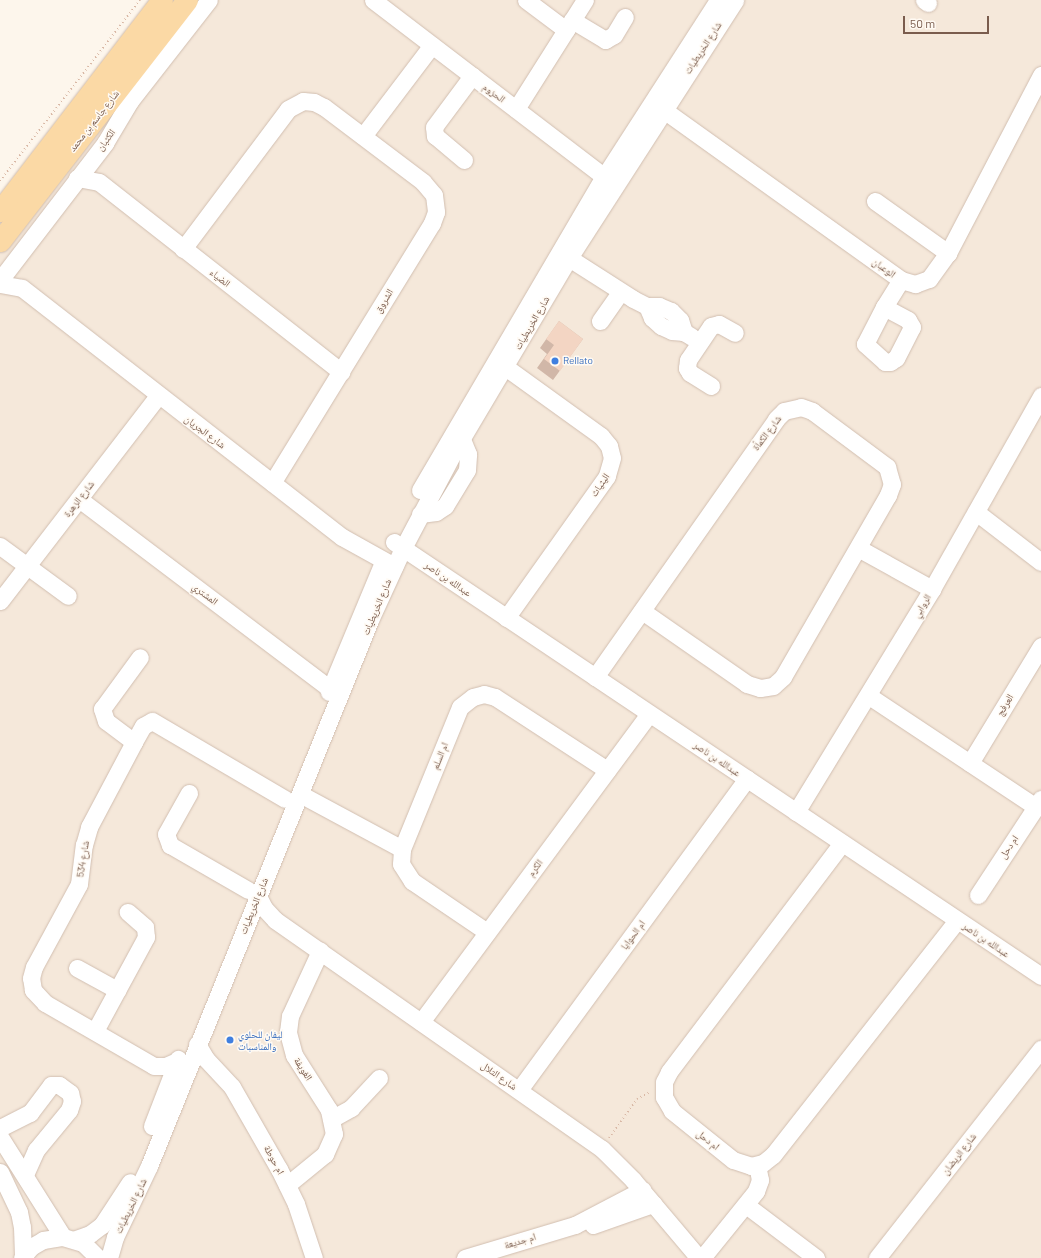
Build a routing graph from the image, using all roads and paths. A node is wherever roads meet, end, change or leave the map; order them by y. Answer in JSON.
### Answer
{"nodes":[{"id":1,"x":140,"y":0,"type":"edge"},
{"id":2,"x":162,"y":0,"type":"edge"},
{"id":3,"x":187,"y":0,"type":"edge"},
{"id":4,"x":209,"y":0,"type":"edge"},
{"id":5,"x":373,"y":0,"type":"edge"},
{"id":6,"x":526,"y":0,"type":"edge"},
{"id":7,"x":585,"y":0,"type":"edge"},
{"id":8,"x":718,"y":0,"type":"edge"},
{"id":9,"x":735,"y":0,"type":"edge"},
{"id":10,"x":625,"y":17,"type":"dead end"},
{"id":11,"x":569,"y":25,"type":"junction"},
{"id":12,"x":432,"y":45,"type":"junction"},
{"id":13,"x":1041,"y":75,"type":"edge"},
{"id":14,"x":472,"y":76,"type":"junction"},
{"id":15,"x":657,"y":106,"type":"junction"},
{"id":16,"x":516,"y":109,"type":"junction"},
{"id":17,"x":363,"y":136,"type":"junction"},
{"id":18,"x":464,"y":160,"type":"dead end"},
{"id":19,"x":90,"y":161,"type":"junction"},
{"id":20,"x":77,"y":178,"type":"junction"},
{"id":21,"x":0,"y":181,"type":"edge"},
{"id":22,"x":609,"y":181,"type":"junction"},
{"id":23,"x":99,"y":182,"type":"junction"},
{"id":24,"x":875,"y":201,"type":"dead end"},
{"id":25,"x":0,"y":211,"type":"edge"},
{"id":26,"x":0,"y":242,"type":"edge"},
{"id":27,"x":183,"y":250,"type":"junction"},
{"id":28,"x":948,"y":253,"type":"junction"},
{"id":29,"x":569,"y":258,"type":"junction"},
{"id":30,"x":12,"y":265,"type":"junction"},
{"id":31,"x":0,"y":280,"type":"edge"},
{"id":32,"x":901,"y":280,"type":"junction"},
{"id":33,"x":0,"y":284,"type":"edge"},
{"id":34,"x":22,"y":288,"type":"junction"},
{"id":35,"x":620,"y":292,"type":"junction"},
{"id":36,"x":884,"y":307,"type":"dead end"},
{"id":37,"x":600,"y":321,"type":"dead end"},
{"id":38,"x":735,"y":333,"type":"dead end"},
{"id":39,"x":699,"y":342,"type":"junction"},
{"id":40,"x":500,"y":364,"type":"junction"},
{"id":41,"x":341,"y":372,"type":"junction"},
{"id":42,"x":711,"y":386,"type":"dead end"},
{"id":43,"x":158,"y":396,"type":"junction"},
{"id":44,"x":1041,"y":397,"type":"edge"},
{"id":45,"x":272,"y":483,"type":"junction"},
{"id":46,"x":79,"y":499,"type":"junction"},
{"id":47,"x":976,"y":512,"type":"junction"},
{"id":48,"x":398,"y":545,"type":"junction"},
{"id":49,"x":0,"y":546,"type":"edge"},
{"id":50,"x":858,"y":548,"type":"junction"},
{"id":51,"x":1041,"y":562,"type":"edge"},
{"id":52,"x":389,"y":564,"type":"junction"},
{"id":53,"x":27,"y":567,"type":"junction"},
{"id":54,"x":932,"y":589,"type":"junction"},
{"id":55,"x":68,"y":596,"type":"dead end"},
{"id":56,"x":0,"y":602,"type":"edge"},
{"id":57,"x":642,"y":611,"type":"junction"},
{"id":58,"x":506,"y":618,"type":"junction"},
{"id":59,"x":1041,"y":646,"type":"edge"},
{"id":60,"x":140,"y":657,"type":"dead end"},
{"id":61,"x":595,"y":678,"type":"junction"},
{"id":62,"x":330,"y":689,"type":"junction"},
{"id":63,"x":869,"y":696,"type":"junction"},
{"id":64,"x":649,"y":714,"type":"junction"},
{"id":65,"x":134,"y":742,"type":"junction"},
{"id":66,"x":970,"y":763,"type":"junction"},
{"id":67,"x":607,"y":770,"type":"junction"},
{"id":68,"x":747,"y":779,"type":"junction"},
{"id":69,"x":189,"y":792,"type":"dead end"},
{"id":70,"x":292,"y":796,"type":"junction"},
{"id":71,"x":1038,"y":803,"type":"edge"},
{"id":72,"x":796,"y":812,"type":"junction"},
{"id":73,"x":842,"y":843,"type":"junction"},
{"id":74,"x":402,"y":849,"type":"junction"},
{"id":75,"x":253,"y":893,"type":"junction"},
{"id":76,"x":978,"y":895,"type":"dead end"},
{"id":77,"x":128,"y":912,"type":"dead end"},
{"id":78,"x":275,"y":920,"type":"junction"},
{"id":79,"x":957,"y":920,"type":"junction"},
{"id":80,"x":247,"y":922,"type":"junction"},
{"id":81,"x":487,"y":932,"type":"junction"},
{"id":82,"x":320,"y":951,"type":"junction"},
{"id":83,"x":77,"y":968,"type":"dead end"},
{"id":84,"x":1041,"y":976,"type":"edge"},
{"id":85,"x":117,"y":990,"type":"junction"},
{"id":86,"x":421,"y":1022,"type":"junction"},
{"id":87,"x":95,"y":1031,"type":"junction"},
{"id":88,"x":197,"y":1044,"type":"junction"},
{"id":89,"x":1041,"y":1049,"type":"edge"},
{"id":90,"x":154,"y":1066,"type":"junction"},
{"id":91,"x":181,"y":1068,"type":"junction"},
{"id":92,"x":218,"y":1072,"type":"junction"},
{"id":93,"x":379,"y":1078,"type":"dead end"},
{"id":94,"x":166,"y":1089,"type":"junction"},
{"id":95,"x":519,"y":1090,"type":"junction"},
{"id":96,"x":664,"y":1092,"type":"junction"},
{"id":97,"x":333,"y":1118,"type":"junction"},
{"id":98,"x":0,"y":1128,"type":"edge"},
{"id":99,"x":0,"y":1137,"type":"edge"},
{"id":100,"x":602,"y":1149,"type":"junction"},
{"id":101,"x":757,"y":1165,"type":"junction"},
{"id":102,"x":25,"y":1175,"type":"junction"},
{"id":103,"x":3,"y":1176,"type":"edge"},
{"id":104,"x":287,"y":1184,"type":"junction"},
{"id":105,"x":642,"y":1190,"type":"junction"},
{"id":106,"x":0,"y":1198,"type":"edge"},
{"id":107,"x":654,"y":1204,"type":"junction"},
{"id":108,"x":746,"y":1205,"type":"junction"},
{"id":109,"x":575,"y":1225,"type":"junction"},
{"id":110,"x":70,"y":1238,"type":"junction"},
{"id":111,"x":492,"y":1254,"type":"edge"},
{"id":112,"x":22,"y":1258,"type":"edge"},
{"id":113,"x":98,"y":1258,"type":"edge"},
{"id":114,"x":108,"y":1258,"type":"edge"},
{"id":115,"x":314,"y":1258,"type":"edge"},
{"id":116,"x":465,"y":1258,"type":"edge"},
{"id":117,"x":701,"y":1258,"type":"edge"},
{"id":118,"x":816,"y":1258,"type":"edge"},
{"id":119,"x":877,"y":1258,"type":"edge"}],
"edges":[{"from":1,"to":21,"type":"path"},
{"from":2,"to":25,"type":"main road","name":"شارع جاسم بن محمد"},
{"from":3,"to":26,"type":"main road","name":"شارع جاسم بن محمد"},
{"from":4,"to":19,"type":"street","name":"الكثبان"},
{"from":5,"to":12,"type":"street","name":"الحزوم"},
{"from":6,"to":11,"type":"street"},
{"from":7,"to":11,"type":"street"},
{"from":8,"to":15,"type":"street","name":"شارع الخريطيات"},
{"from":9,"to":15,"type":"street","name":"شارع الخريطيات"},
{"from":10,"to":11,"type":"street"},
{"from":11,"to":16,"type":"street"},
{"from":12,"to":14,"type":"street","name":"الحزوم"},
{"from":12,"to":17,"type":"street"},
{"from":13,"to":28,"type":"street","name":"الوعبان"},
{"from":14,"to":16,"type":"street","name":"الحزوم"},
{"from":14,"to":18,"type":"street"},
{"from":15,"to":22,"type":"street","name":"شارع الخريطيات"},
{"from":15,"to":32,"type":"street","name":"الوعبان"},
{"from":16,"to":22,"type":"street","name":"الحزوم"},
{"from":17,"to":27,"type":"street","name":"الشروق"},
{"from":17,"to":41,"type":"street","name":"الشروق"},
{"from":19,"to":20,"type":"street","name":"الكثبان"},
{"from":19,"to":23,"type":"street","name":"الضياء"},
{"from":20,"to":23,"type":"street","name":"الضياء"},
{"from":20,"to":30,"type":"street","name":"الكثبان"},
{"from":22,"to":29,"type":"street","name":"شارع الخريطيات"},
{"from":22,"to":40,"type":"street","name":"شارع الخريطيات"},
{"from":23,"to":27,"type":"street","name":"الضياء"},
{"from":24,"to":28,"type":"street"},
{"from":27,"to":41,"type":"street","name":"الضياء"},
{"from":28,"to":32,"type":"street","name":"الوعبان"},
{"from":29,"to":35,"type":"street"},
{"from":29,"to":40,"type":"street","name":"شارع الخريطيات"},
{"from":30,"to":31,"type":"street","name":"الكثبان"},
{"from":30,"to":34,"type":"street","name":"شارع الجريان"},
{"from":32,"to":36,"type":"street"},
{"from":33,"to":34,"type":"street","name":"شارع الجريان"},
{"from":34,"to":43,"type":"street","name":"شارع الجريان"},
{"from":35,"to":37,"type":"street"},
{"from":35,"to":39,"type":"street"},
{"from":38,"to":39,"type":"street"},
{"from":39,"to":42,"type":"street"},
{"from":40,"to":48,"type":"street","name":"شارع الخريطيات"},
{"from":40,"to":48,"type":"street","name":"شارع الخريطيات"},
{"from":40,"to":58,"type":"street","name":"اليثياث"},
{"from":41,"to":45,"type":"street","name":"الشروق"},
{"from":43,"to":45,"type":"street","name":"شارع الجريان"},
{"from":43,"to":46,"type":"street","name":"شارع الزهرة"},
{"from":44,"to":47,"type":"street","name":"الروابي"},
{"from":45,"to":52,"type":"street","name":"شارع الجريان"},
{"from":46,"to":53,"type":"street","name":"شارع الزهرة"},
{"from":46,"to":62,"type":"street","name":"المشتري"},
{"from":47,"to":51,"type":"street"},
{"from":47,"to":54,"type":"street","name":"الروابي"},
{"from":48,"to":52,"type":"street","name":"شارع الخريطيات"},
{"from":48,"to":58,"type":"street","name":"عبدالله بن ناصر"},
{"from":49,"to":53,"type":"street"},
{"from":50,"to":54,"type":"street"},
{"from":50,"to":57,"type":"street","name":"شارع الكمأة"},
{"from":50,"to":57,"type":"street","name":"شارع الكمأة"},
{"from":52,"to":62,"type":"street","name":"شارع الخريطيات"},
{"from":52,"to":70,"type":"street","name":"شارع الخريطيات"},
{"from":53,"to":55,"type":"street"},
{"from":53,"to":56,"type":"street","name":"شارع الزهرة"},
{"from":54,"to":63,"type":"street","name":"الروابي"},
{"from":57,"to":61,"type":"street","name":"شارع الكمأة"},
{"from":58,"to":61,"type":"street","name":"عبدالله بن ناصر"},
{"from":59,"to":66,"type":"street","name":"العرفج"},
{"from":60,"to":65,"type":"street"},
{"from":61,"to":64,"type":"street","name":"عبدالله بن ناصر"},
{"from":62,"to":70,"type":"street","name":"شارع الخريطيات"},
{"from":63,"to":66,"type":"street"},
{"from":63,"to":72,"type":"street","name":"الروابي"},
{"from":64,"to":67,"type":"street","name":"الكرم"},
{"from":64,"to":68,"type":"street","name":"عبدالله بن ناصر"},
{"from":65,"to":70,"type":"street","name":"شارع 534"},
{"from":65,"to":87,"type":"street","name":"شارع 534"},
{"from":66,"to":71,"type":"street"},
{"from":67,"to":74,"type":"street","name":"ام السلم"},
{"from":67,"to":81,"type":"street","name":"الكرم"},
{"from":68,"to":72,"type":"street","name":"عبدالله بن ناصر"},
{"from":68,"to":95,"type":"street","name":"ام الحوايا"},
{"from":69,"to":75,"type":"street"},
{"from":70,"to":74,"type":"street","name":"شارع 534"},
{"from":70,"to":75,"type":"street","name":"شارع الخريطيات"},
{"from":71,"to":76,"type":"street","name":"ام دحل"},
{"from":72,"to":73,"type":"street","name":"عبدالله بن ناصر"},
{"from":73,"to":79,"type":"street","name":"عبدالله بن ناصر"},
{"from":73,"to":96,"type":"street"},
{"from":74,"to":81,"type":"street","name":"ام السلم"},
{"from":75,"to":78,"type":"street"},
{"from":75,"to":80,"type":"street","name":"شارع الخريطيات"},
{"from":75,"to":91,"type":"street","name":"شارع الخريطيات"},
{"from":77,"to":85,"type":"street"},
{"from":78,"to":80,"type":"street"},
{"from":78,"to":82,"type":"street","name":"شارع التلال"},
{"from":79,"to":84,"type":"street","name":"عبدالله بن ناصر"},
{"from":79,"to":101,"type":"street"},
{"from":80,"to":88,"type":"street","name":"شارع الخريطيات"},
{"from":81,"to":86,"type":"street","name":"الكرم"},
{"from":82,"to":86,"type":"street","name":"شارع التلال"},
{"from":82,"to":97,"type":"street","name":"الغويفة"},
{"from":83,"to":85,"type":"street"},
{"from":85,"to":87,"type":"street"},
{"from":86,"to":95,"type":"street","name":"شارع التلال"},
{"from":87,"to":90,"type":"street","name":"شارع 534"},
{"from":88,"to":91,"type":"street","name":"شارع الخريطيات"},
{"from":88,"to":92,"type":"street","name":"ام حوطة"},
{"from":89,"to":119,"type":"street","name":"شارع الريضان"},
{"from":90,"to":91,"type":"street"},
{"from":90,"to":94,"type":"street"},
{"from":91,"to":92,"type":"street"},
{"from":91,"to":94,"type":"street","name":"شارع الخريطيات"},
{"from":91,"to":114,"type":"street","name":"شارع الخريطيات"},
{"from":92,"to":104,"type":"street","name":"ام حوطة"},
{"from":93,"to":97,"type":"street"},
{"from":94,"to":110,"type":"street","name":"شارع الخريطيات"},
{"from":95,"to":100,"type":"street","name":"شارع التلال"},
{"from":96,"to":100,"type":"path"},
{"from":96,"to":101,"type":"street","name":"ام دحل"},
{"from":97,"to":104,"type":"street"},
{"from":98,"to":102,"type":"street"},
{"from":99,"to":102,"type":"street"},
{"from":100,"to":105,"type":"street","name":"شارع التلال"},
{"from":101,"to":108,"type":"street"},
{"from":102,"to":110,"type":"street"},
{"from":103,"to":106,"type":"street"},
{"from":103,"to":112,"type":"street"},
{"from":104,"to":115,"type":"street","name":"ام حوطة"},
{"from":105,"to":107,"type":"street","name":"شارع التلال"},
{"from":105,"to":109,"type":"street","name":"ام جديعة"},
{"from":107,"to":109,"type":"street","name":"ام جديعة"},
{"from":107,"to":117,"type":"street","name":"شارع التلال"},
{"from":108,"to":117,"type":"street"},
{"from":108,"to":118,"type":"street"},
{"from":109,"to":111,"type":"street","name":"ام جديعة"},
{"from":110,"to":112,"type":"street","name":"شارع الخريطيات"},
{"from":110,"to":113,"type":"street"},
{"from":111,"to":116,"type":"street","name":"ام جديعة"}]}
